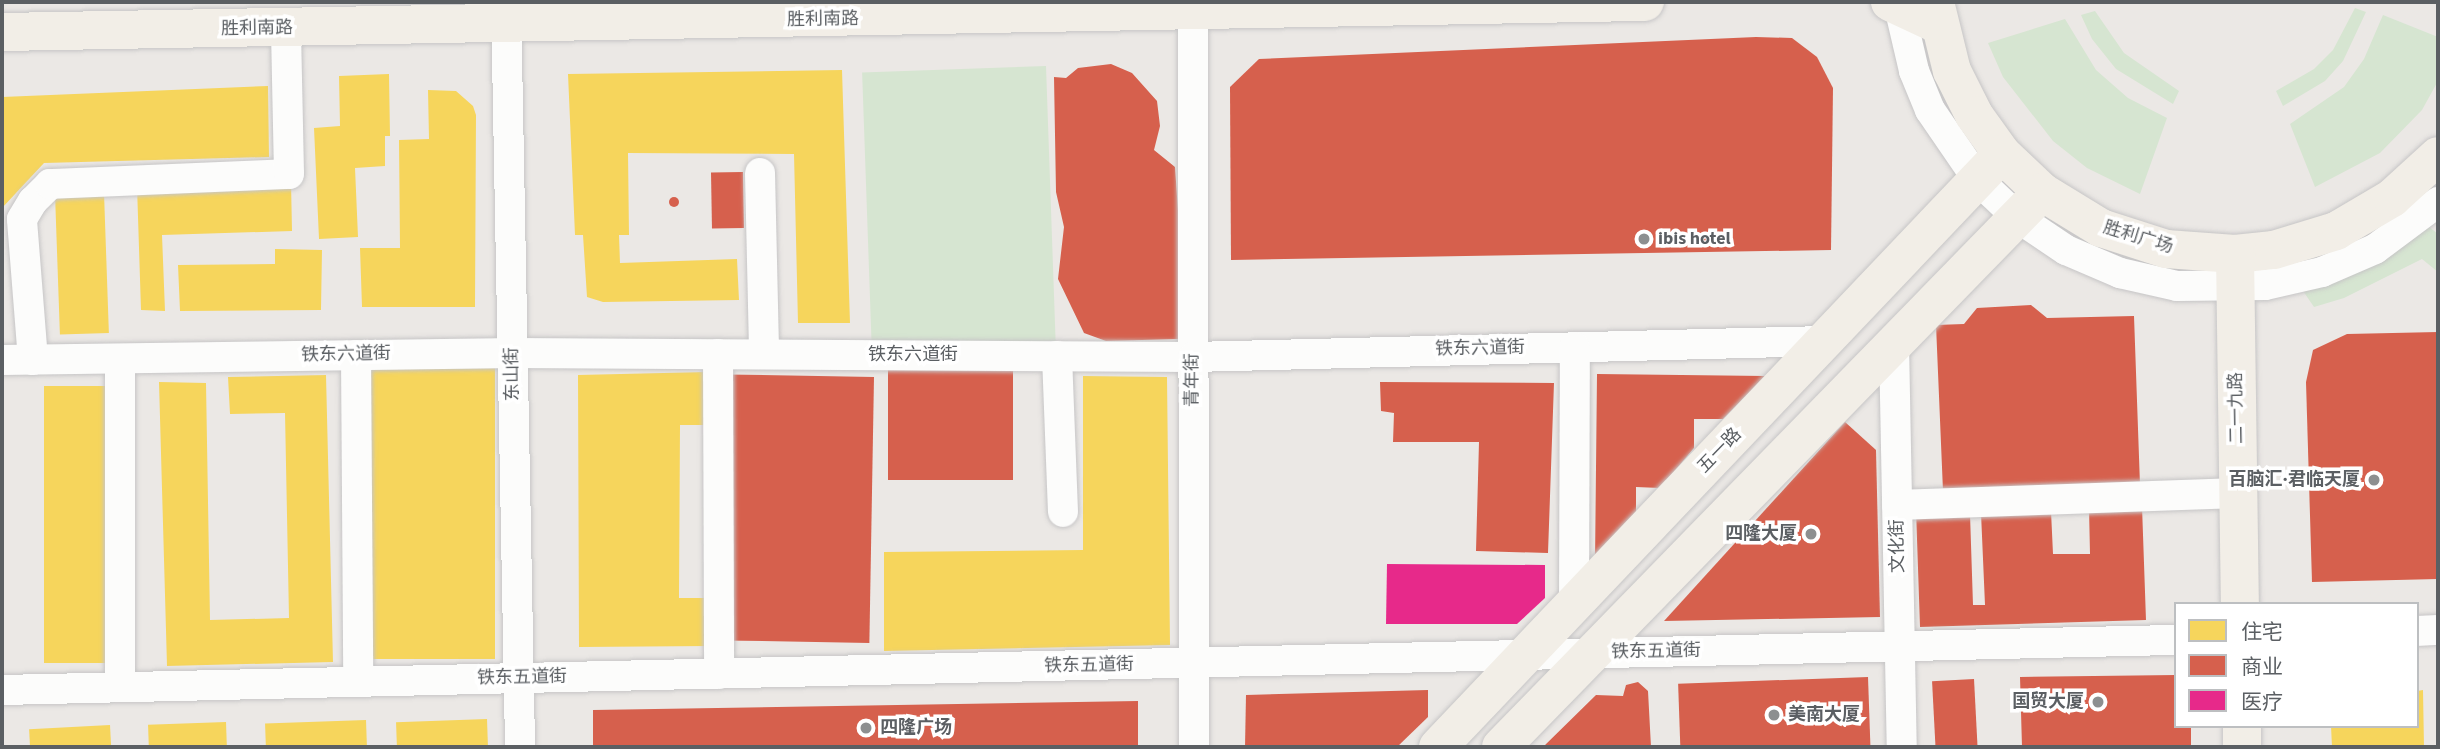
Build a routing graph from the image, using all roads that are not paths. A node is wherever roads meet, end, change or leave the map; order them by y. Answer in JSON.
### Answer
{"nodes":[{"id":1,"x":1645,"y":2,"type":"edge"},
{"id":2,"x":1912,"y":7,"type":"edge"},
{"id":3,"x":506,"y":13,"type":"edge"},
{"id":4,"x":1193,"y":14,"type":"junction"},
{"id":5,"x":286,"y":28,"type":"junction"},
{"id":6,"x":2,"y":32,"type":"edge"},
{"id":7,"x":2438,"y":156,"type":"edge"},
{"id":8,"x":1990,"y":167,"type":"junction"},
{"id":9,"x":760,"y":173,"type":"dead end"},
{"id":10,"x":2438,"y":202,"type":"edge"},
{"id":11,"x":2030,"y":205,"type":"junction"},
{"id":12,"x":2235,"y":271,"type":"junction"},
{"id":13,"x":1824,"y":341,"type":"junction"},
{"id":14,"x":1894,"y":344,"type":"junction"},
{"id":15,"x":1575,"y":347,"type":"junction"},
{"id":16,"x":513,"y":352,"type":"junction"},
{"id":17,"x":718,"y":354,"type":"junction"},
{"id":18,"x":764,"y":354,"type":"junction"},
{"id":19,"x":356,"y":355,"type":"junction"},
{"id":20,"x":1057,"y":356,"type":"junction"},
{"id":21,"x":1193,"y":356,"type":"junction"},
{"id":22,"x":120,"y":359,"type":"junction"},
{"id":23,"x":2,"y":360,"type":"edge"},
{"id":24,"x":33,"y":360,"type":"junction"},
{"id":25,"x":2238,"y":493,"type":"junction"},
{"id":26,"x":1897,"y":505,"type":"junction"},
{"id":27,"x":1063,"y":512,"type":"dead end"},
{"id":28,"x":2240,"y":602,"type":"edge"},
{"id":29,"x":1574,"y":604,"type":"junction"},
{"id":30,"x":2438,"y":630,"type":"edge"},
{"id":31,"x":2419,"y":631,"type":"edge"},
{"id":32,"x":2174,"y":640,"type":"edge"},
{"id":33,"x":1900,"y":648,"type":"junction"},
{"id":34,"x":1528,"y":652,"type":"junction"},
{"id":35,"x":1592,"y":654,"type":"junction"},
{"id":36,"x":1194,"y":664,"type":"junction"},
{"id":37,"x":719,"y":674,"type":"junction"},
{"id":38,"x":519,"y":678,"type":"junction"},
{"id":39,"x":358,"y":682,"type":"junction"},
{"id":40,"x":120,"y":687,"type":"junction"},
{"id":41,"x":2,"y":690,"type":"edge"},
{"id":42,"x":2242,"y":728,"type":"edge"},
{"id":43,"x":520,"y":747,"type":"edge"},
{"id":44,"x":1195,"y":747,"type":"edge"},
{"id":45,"x":1437,"y":747,"type":"edge"},
{"id":46,"x":1501,"y":747,"type":"edge"},
{"id":47,"x":1902,"y":747,"type":"edge"},
{"id":48,"x":2242,"y":747,"type":"edge"}],
"edges":[{"from":1,"to":4,"type":"main road","name":"胜利南路"},
{"from":2,"to":8,"type":"main road","name":"胜利广场"},
{"from":3,"to":4,"type":"main road","name":"胜利南路"},
{"from":3,"to":5,"type":"main road","name":"胜利南路"},
{"from":3,"to":16,"type":"street","name":"东山街"},
{"from":4,"to":21,"type":"street","name":"青年街"},
{"from":5,"to":6,"type":"main road","name":"胜利南路"},
{"from":5,"to":24,"type":"street"},
{"from":7,"to":12,"type":"main road","name":"胜利广场"},
{"from":8,"to":11,"type":"main road","name":"胜利广场"},
{"from":8,"to":13,"type":"main road","name":"五一路"},
{"from":9,"to":18,"type":"street"},
{"from":10,"to":12,"type":"street"},
{"from":11,"to":12,"type":"main road","name":"胜利广场"},
{"from":11,"to":14,"type":"main road"},
{"from":12,"to":25,"type":"main road","name":"二一九路"},
{"from":13,"to":15,"type":"street","name":"铁东六道街"},
{"from":13,"to":29,"type":"main road","name":"五一路"},
{"from":14,"to":26,"type":"street","name":"文化街"},
{"from":14,"to":35,"type":"main road"},
{"from":15,"to":21,"type":"street","name":"铁东六道街"},
{"from":15,"to":29,"type":"street"},
{"from":16,"to":17,"type":"street","name":"铁东六道街"},
{"from":16,"to":19,"type":"street","name":"铁东六道街"},
{"from":16,"to":38,"type":"street","name":"东山街"},
{"from":17,"to":18,"type":"street","name":"铁东六道街"},
{"from":17,"to":37,"type":"street"},
{"from":18,"to":20,"type":"street","name":"铁东六道街"},
{"from":19,"to":22,"type":"street","name":"铁东六道街"},
{"from":19,"to":39,"type":"street"},
{"from":20,"to":21,"type":"street","name":"铁东六道街"},
{"from":20,"to":27,"type":"street"},
{"from":21,"to":36,"type":"street","name":"青年街"},
{"from":22,"to":24,"type":"street","name":"铁东六道街"},
{"from":22,"to":40,"type":"street"},
{"from":23,"to":24,"type":"street","name":"铁东六道街"},
{"from":25,"to":26,"type":"street"},
{"from":25,"to":28,"type":"main road","name":"二一九路"},
{"from":26,"to":33,"type":"street","name":"文化街"},
{"from":29,"to":34,"type":"main road","name":"五一路"},
{"from":30,"to":31,"type":"street"},
{"from":32,"to":33,"type":"street","name":"铁东五道街"},
{"from":33,"to":35,"type":"street","name":"铁东五道街"},
{"from":33,"to":47,"type":"street","name":"文化街"},
{"from":34,"to":35,"type":"street","name":"铁东五道街"},
{"from":34,"to":36,"type":"street","name":"铁东五道街"},
{"from":34,"to":45,"type":"main road","name":"五一路"},
{"from":35,"to":46,"type":"main road"},
{"from":36,"to":37,"type":"street","name":"铁东五道街"},
{"from":36,"to":44,"type":"street","name":"青年街"},
{"from":37,"to":38,"type":"street","name":"铁东五道街"},
{"from":38,"to":39,"type":"street","name":"铁东五道街"},
{"from":38,"to":43,"type":"street","name":"东山街"},
{"from":39,"to":40,"type":"street","name":"铁东五道街"},
{"from":40,"to":41,"type":"street","name":"铁东五道街"},
{"from":42,"to":48,"type":"main road"}]}
